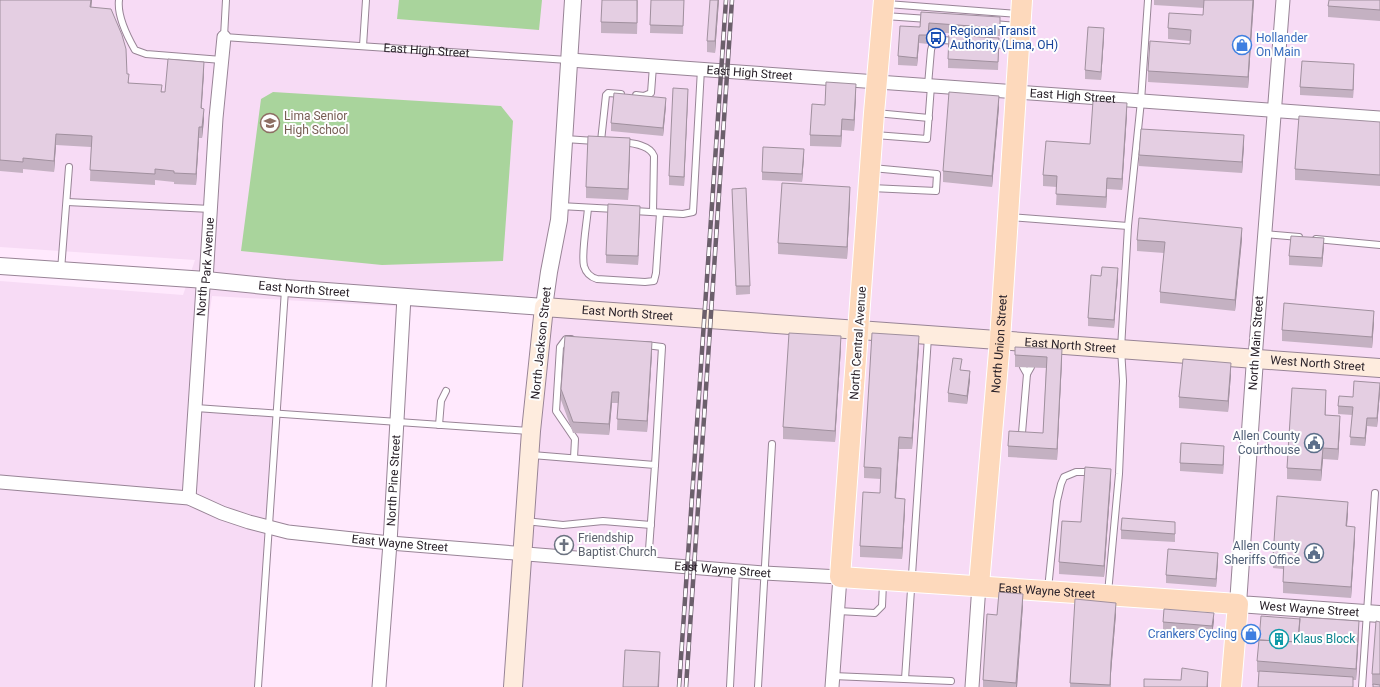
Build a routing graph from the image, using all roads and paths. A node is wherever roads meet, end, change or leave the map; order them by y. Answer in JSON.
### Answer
{"nodes":[{"id":1,"x":118,"y":0,"type":"edge"},
{"id":2,"x":226,"y":0,"type":"edge"},
{"id":3,"x":366,"y":0,"type":"edge"},
{"id":4,"x":573,"y":0,"type":"edge"},
{"id":5,"x":1148,"y":0,"type":"edge"},
{"id":6,"x":1283,"y":0,"type":"edge"},
{"id":7,"x":883,"y":7,"type":"edge"},
{"id":8,"x":1021,"y":13,"type":"edge"},
{"id":9,"x":936,"y":20,"type":"edge"},
{"id":10,"x":984,"y":23,"type":"edge"},
{"id":11,"x":224,"y":37,"type":"junction"},
{"id":12,"x":963,"y":42,"type":"edge"},
{"id":13,"x":985,"y":44,"type":"edge"},
{"id":14,"x":363,"y":46,"type":"junction"},
{"id":15,"x":1019,"y":46,"type":"junction"},
{"id":16,"x":222,"y":60,"type":"junction"},
{"id":17,"x":570,"y":60,"type":"junction"},
{"id":18,"x":653,"y":66,"type":"junction"},
{"id":19,"x":701,"y":69,"type":"junction"},
{"id":20,"x":877,"y":82,"type":"junction"},
{"id":21,"x":930,"y":86,"type":"junction"},
{"id":22,"x":1016,"y":92,"type":"junction"},
{"id":23,"x":1141,"y":101,"type":"junction"},
{"id":24,"x":1275,"y":111,"type":"junction"},
{"id":25,"x":874,"y":113,"type":"junction"},
{"id":26,"x":928,"y":118,"type":"junction"},
{"id":27,"x":1380,"y":118,"type":"edge"},
{"id":28,"x":873,"y":135,"type":"junction"},
{"id":29,"x":565,"y":139,"type":"junction"},
{"id":30,"x":607,"y":141,"type":"junction"},
{"id":31,"x":69,"y":167,"type":"dead end"},
{"id":32,"x":871,"y":168,"type":"junction"},
{"id":33,"x":869,"y":188,"type":"junction"},
{"id":34,"x":67,"y":202,"type":"junction"},
{"id":35,"x":560,"y":206,"type":"junction"},
{"id":36,"x":588,"y":208,"type":"junction"},
{"id":37,"x":210,"y":209,"type":"junction"},
{"id":38,"x":656,"y":212,"type":"junction"},
{"id":39,"x":1008,"y":217,"type":"junction"},
{"id":40,"x":1128,"y":226,"type":"junction"},
{"id":41,"x":1265,"y":234,"type":"junction"},
{"id":42,"x":1303,"y":237,"type":"edge"},
{"id":43,"x":1311,"y":238,"type":"edge"},
{"id":44,"x":1380,"y":245,"type":"edge"},
{"id":45,"x":0,"y":266,"type":"edge"},
{"id":46,"x":61,"y":270,"type":"junction"},
{"id":47,"x":206,"y":280,"type":"junction"},
{"id":48,"x":285,"y":288,"type":"junction"},
{"id":49,"x":404,"y":297,"type":"junction"},
{"id":50,"x":544,"y":307,"type":"junction"},
{"id":51,"x":859,"y":330,"type":"junction"},
{"id":52,"x":928,"y":335,"type":"junction"},
{"id":53,"x":574,"y":340,"type":"edge"},
{"id":54,"x":1000,"y":340,"type":"junction"},
{"id":55,"x":638,"y":345,"type":"edge"},
{"id":56,"x":1121,"y":349,"type":"junction"},
{"id":57,"x":1255,"y":359,"type":"junction"},
{"id":58,"x":1023,"y":367,"type":"edge"},
{"id":59,"x":1031,"y":368,"type":"edge"},
{"id":60,"x":1380,"y":368,"type":"edge"},
{"id":61,"x":1027,"y":374,"type":"junction"},
{"id":62,"x":446,"y":391,"type":"dead end"},
{"id":63,"x":196,"y":408,"type":"junction"},
{"id":64,"x":276,"y":414,"type":"junction"},
{"id":65,"x":397,"y":422,"type":"junction"},
{"id":66,"x":439,"y":425,"type":"junction"},
{"id":67,"x":531,"y":431,"type":"junction"},
{"id":68,"x":1022,"y":433,"type":"edge"},
{"id":69,"x":772,"y":444,"type":"dead end"},
{"id":70,"x":529,"y":455,"type":"junction"},
{"id":71,"x":574,"y":458,"type":"junction"},
{"id":72,"x":655,"y":465,"type":"junction"},
{"id":73,"x":1098,"y":473,"type":"edge"},
{"id":74,"x":1112,"y":474,"type":"edge"},
{"id":75,"x":1119,"y":474,"type":"junction"},
{"id":76,"x":0,"y":482,"type":"edge"},
{"id":77,"x":1375,"y":493,"type":"dead end"},
{"id":78,"x":189,"y":498,"type":"junction"},
{"id":79,"x":524,"y":521,"type":"junction"},
{"id":80,"x":651,"y":525,"type":"junction"},
{"id":81,"x":269,"y":527,"type":"junction"},
{"id":82,"x":390,"y":543,"type":"junction"},
{"id":83,"x":522,"y":554,"type":"junction"},
{"id":84,"x":648,"y":564,"type":"junction"},
{"id":85,"x":736,"y":570,"type":"junction"},
{"id":86,"x":764,"y":573,"type":"junction"},
{"id":87,"x":840,"y":577,"type":"junction"},
{"id":88,"x":883,"y":579,"type":"junction"},
{"id":89,"x":911,"y":581,"type":"junction"},
{"id":90,"x":979,"y":585,"type":"junction"},
{"id":91,"x":1048,"y":590,"type":"junction"},
{"id":92,"x":1108,"y":594,"type":"junction"},
{"id":93,"x":1238,"y":604,"type":"junction"},
{"id":94,"x":838,"y":610,"type":"junction"},
{"id":95,"x":1374,"y":613,"type":"edge"},
{"id":96,"x":905,"y":679,"type":"junction"},
{"id":97,"x":832,"y":681,"type":"edge"},
{"id":98,"x":951,"y":681,"type":"dead end"},
{"id":99,"x":258,"y":687,"type":"edge"},
{"id":100,"x":379,"y":687,"type":"edge"},
{"id":101,"x":513,"y":687,"type":"edge"},
{"id":102,"x":730,"y":687,"type":"edge"},
{"id":103,"x":758,"y":687,"type":"edge"},
{"id":104,"x":972,"y":687,"type":"edge"},
{"id":105,"x":1231,"y":687,"type":"edge"},
{"id":106,"x":1362,"y":687,"type":"edge"}],
"edges":[{"from":1,"to":16,"type":"lane"},
{"from":2,"to":11,"type":"lane"},
{"from":3,"to":14,"type":"lane"},
{"from":4,"to":17,"type":"street","name":"North Jackson Street"},
{"from":5,"to":23,"type":"lane"},
{"from":6,"to":24,"type":"street","name":"North Main Street"},
{"from":7,"to":8,"type":"lane"},
{"from":7,"to":9,"type":"lane"},
{"from":7,"to":20,"type":"main road","name":"North Central Avenue"},
{"from":8,"to":10,"type":"lane"},
{"from":8,"to":15,"type":"main road","name":"North Union Street"},
{"from":11,"to":14,"type":"lane","name":"East High Street"},
{"from":11,"to":16,"type":"street","name":"North Park Avenue"},
{"from":12,"to":21,"type":"lane"},
{"from":13,"to":15,"type":"lane"},
{"from":14,"to":17,"type":"lane","name":"East High Street"},
{"from":15,"to":22,"type":"main road","name":"North Union Street"},
{"from":16,"to":37,"type":"street","name":"North Park Avenue"},
{"from":17,"to":18,"type":"street","name":"East High Street"},
{"from":17,"to":29,"type":"street","name":"North Jackson Street"},
{"from":18,"to":19,"type":"street","name":"East High Street"},
{"from":18,"to":30,"type":"lane"},
{"from":19,"to":20,"type":"street","name":"East High Street"},
{"from":19,"to":38,"type":"lane"},
{"from":20,"to":21,"type":"street","name":"East High Street"},
{"from":20,"to":25,"type":"main road","name":"North Central Avenue"},
{"from":21,"to":22,"type":"street","name":"East High Street"},
{"from":21,"to":26,"type":"lane"},
{"from":22,"to":23,"type":"street","name":"East High Street"},
{"from":22,"to":39,"type":"main road","name":"North Union Street"},
{"from":23,"to":24,"type":"street","name":"East High Street"},
{"from":23,"to":40,"type":"lane"},
{"from":24,"to":27,"type":"street","name":"East High Street"},
{"from":24,"to":41,"type":"street","name":"North Main Street"},
{"from":25,"to":26,"type":"lane"},
{"from":25,"to":28,"type":"main road","name":"North Central Avenue"},
{"from":26,"to":28,"type":"lane"},
{"from":28,"to":32,"type":"main road","name":"North Central Avenue"},
{"from":29,"to":30,"type":"lane"},
{"from":29,"to":35,"type":"street","name":"North Jackson Street"},
{"from":30,"to":38,"type":"lane"},
{"from":31,"to":34,"type":"lane"},
{"from":32,"to":33,"type":"main road","name":"North Central Avenue"},
{"from":32,"to":33,"type":"lane"},
{"from":33,"to":51,"type":"main road","name":"North Central Avenue"},
{"from":34,"to":37,"type":"lane"},
{"from":34,"to":46,"type":"lane"},
{"from":35,"to":36,"type":"lane"},
{"from":35,"to":50,"type":"street","name":"North Jackson Street"},
{"from":36,"to":38,"type":"lane"},
{"from":36,"to":38,"type":"lane"},
{"from":37,"to":47,"type":"street","name":"North Park Avenue"},
{"from":39,"to":40,"type":"lane"},
{"from":39,"to":54,"type":"main road","name":"North Union Street"},
{"from":40,"to":56,"type":"lane"},
{"from":41,"to":42,"type":"lane"},
{"from":41,"to":57,"type":"street","name":"North Main Street"},
{"from":43,"to":44,"type":"lane"},
{"from":45,"to":46,"type":"street","name":"East North Street"},
{"from":46,"to":47,"type":"street","name":"East North Street"},
{"from":47,"to":48,"type":"street","name":"East North Street"},
{"from":47,"to":63,"type":"street","name":"North Park Avenue"},
{"from":48,"to":49,"type":"street","name":"East North Street"},
{"from":48,"to":64,"type":"lane"},
{"from":49,"to":50,"type":"street","name":"East North Street"},
{"from":49,"to":65,"type":"street","name":"North Pine Street"},
{"from":50,"to":51,"type":"main road","name":"East North Street"},
{"from":50,"to":67,"type":"main road","name":"North Jackson Street"},
{"from":51,"to":52,"type":"main road","name":"East North Street"},
{"from":51,"to":87,"type":"main road","name":"North Central Avenue"},
{"from":52,"to":54,"type":"main road","name":"East North Street"},
{"from":52,"to":89,"type":"lane"},
{"from":53,"to":71,"type":"lane"},
{"from":54,"to":56,"type":"main road","name":"East North Street"},
{"from":54,"to":90,"type":"main road","name":"North Union Street"},
{"from":55,"to":72,"type":"lane"},
{"from":56,"to":57,"type":"main road","name":"East North Street"},
{"from":56,"to":75,"type":"lane"},
{"from":57,"to":60,"type":"main road","name":"West North Street"},
{"from":57,"to":93,"type":"street","name":"North Main Street"},
{"from":58,"to":61,"type":"lane"},
{"from":59,"to":61,"type":"lane"},
{"from":61,"to":68,"type":"lane"},
{"from":62,"to":66,"type":"lane"},
{"from":63,"to":64,"type":"lane"},
{"from":63,"to":78,"type":"street","name":"North Park Avenue"},
{"from":64,"to":65,"type":"lane"},
{"from":64,"to":81,"type":"lane"},
{"from":65,"to":66,"type":"lane"},
{"from":65,"to":82,"type":"street","name":"North Pine Street"},
{"from":66,"to":67,"type":"lane"},
{"from":67,"to":70,"type":"main road","name":"North Jackson Street"},
{"from":69,"to":86,"type":"lane"},
{"from":70,"to":71,"type":"lane"},
{"from":70,"to":79,"type":"main road","name":"North Jackson Street"},
{"from":71,"to":72,"type":"lane"},
{"from":72,"to":80,"type":"lane"},
{"from":73,"to":91,"type":"lane"},
{"from":74,"to":75,"type":"lane"},
{"from":75,"to":92,"type":"lane"},
{"from":76,"to":78,"type":"street","name":"East Wayne Street"},
{"from":77,"to":95,"type":"lane"},
{"from":78,"to":81,"type":"street","name":"East Wayne Street"},
{"from":79,"to":80,"type":"lane"},
{"from":79,"to":83,"type":"main road","name":"North Jackson Street"},
{"from":80,"to":84,"type":"lane"},
{"from":81,"to":82,"type":"street","name":"East Wayne Street"},
{"from":81,"to":99,"type":"lane"},
{"from":82,"to":83,"type":"street","name":"East Wayne Street"},
{"from":82,"to":100,"type":"street","name":"North Pine Street"},
{"from":83,"to":84,"type":"street","name":"East Wayne Street"},
{"from":83,"to":101,"type":"main road","name":"North Jackson Street"},
{"from":84,"to":85,"type":"street","name":"East Wayne Street"},
{"from":85,"to":86,"type":"street","name":"East Wayne Street"},
{"from":85,"to":102,"type":"lane"},
{"from":86,"to":87,"type":"street","name":"East Wayne Street"},
{"from":86,"to":103,"type":"lane"},
{"from":87,"to":88,"type":"main road","name":"East Wayne Street"},
{"from":87,"to":94,"type":"street","name":"North Central Avenue"},
{"from":88,"to":89,"type":"main road","name":"East Wayne Street"},
{"from":88,"to":94,"type":"lane"},
{"from":89,"to":90,"type":"main road","name":"East Wayne Street"},
{"from":89,"to":96,"type":"lane"},
{"from":90,"to":91,"type":"main road","name":"East Wayne Street"},
{"from":90,"to":104,"type":"street","name":"North Union Street"},
{"from":91,"to":92,"type":"main road","name":"East Wayne Street"},
{"from":92,"to":93,"type":"main road","name":"East Wayne Street"},
{"from":93,"to":95,"type":"street","name":"West Wayne Street"},
{"from":93,"to":105,"type":"main road","name":"North Main Street"},
{"from":94,"to":97,"type":"street","name":"North Central Avenue"},
{"from":95,"to":106,"type":"lane"},
{"from":96,"to":97,"type":"lane"},
{"from":96,"to":98,"type":"lane"}]}
